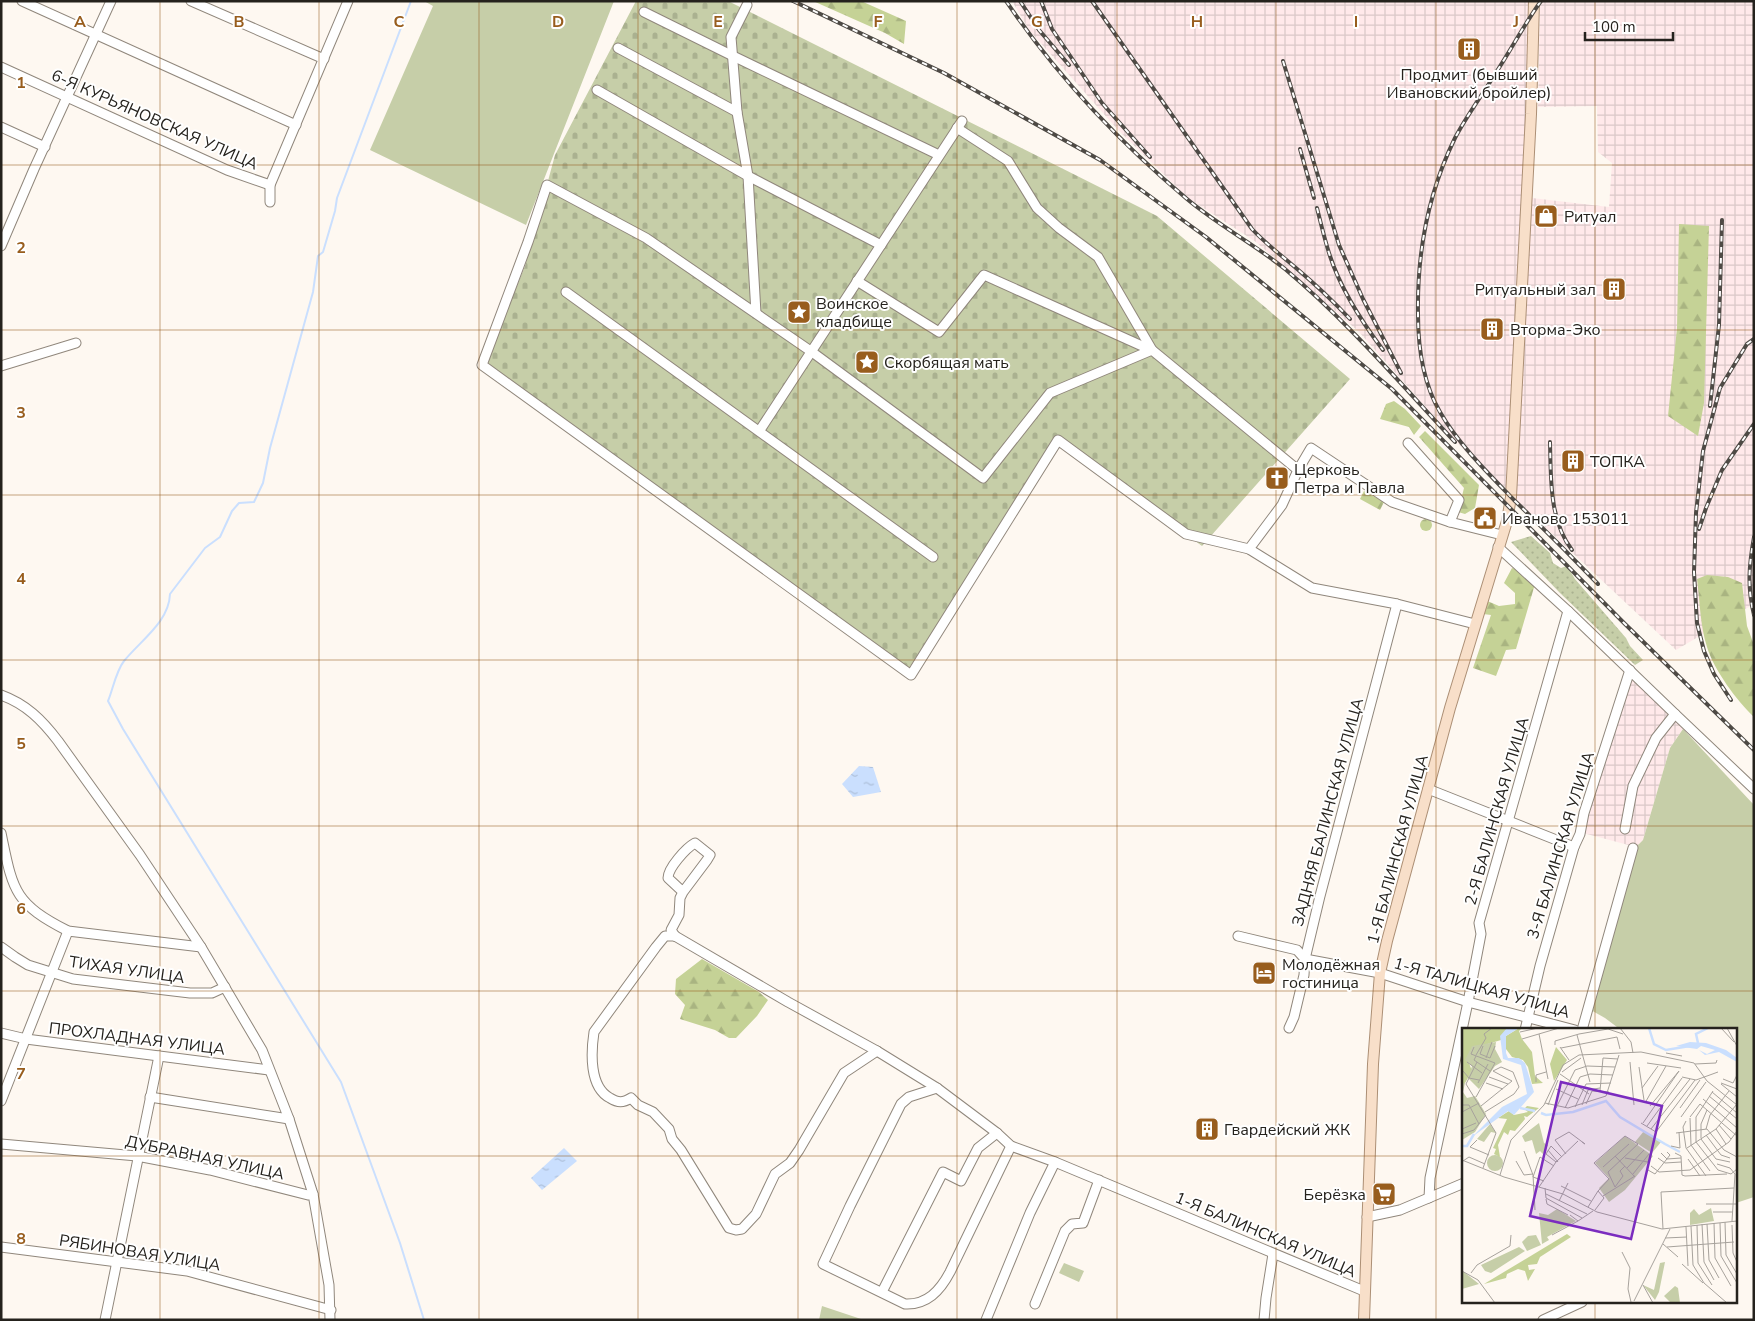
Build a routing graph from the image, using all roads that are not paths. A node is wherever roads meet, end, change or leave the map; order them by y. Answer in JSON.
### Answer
{"nodes":[{"id":1,"x":22,"y":1,"type":"edge"},
{"id":2,"x":111,"y":1,"type":"edge"},
{"id":3,"x":191,"y":1,"type":"edge"},
{"id":4,"x":348,"y":1,"type":"edge"},
{"id":5,"x":1534,"y":1,"type":"edge"},
{"id":6,"x":747,"y":5,"type":"dead end"},
{"id":7,"x":644,"y":12,"type":"dead end"},
{"id":8,"x":96,"y":36,"type":"junction"},
{"id":9,"x":618,"y":48,"type":"dead end"},
{"id":10,"x":732,"y":56,"type":"junction"},
{"id":11,"x":324,"y":60,"type":"junction"},
{"id":12,"x":1,"y":67,"type":"edge"},
{"id":13,"x":597,"y":90,"type":"dead end"},
{"id":14,"x":67,"y":97,"type":"junction"},
{"id":15,"x":737,"y":112,"type":"junction"},
{"id":16,"x":296,"y":125,"type":"junction"},
{"id":17,"x":1,"y":127,"type":"edge"},
{"id":18,"x":46,"y":144,"type":"junction"},
{"id":19,"x":939,"y":155,"type":"junction"},
{"id":20,"x":748,"y":176,"type":"junction"},
{"id":21,"x":270,"y":185,"type":"junction"},
{"id":22,"x":270,"y":202,"type":"dead end"},
{"id":23,"x":11,"y":221,"type":"junction"},
{"id":24,"x":1,"y":229,"type":"edge"},
{"id":25,"x":881,"y":245,"type":"junction"},
{"id":26,"x":1,"y":246,"type":"edge"},
{"id":27,"x":857,"y":281,"type":"junction"},
{"id":28,"x":566,"y":292,"type":"dead end"},
{"id":29,"x":756,"y":313,"type":"junction"},
{"id":30,"x":76,"y":343,"type":"dead end"},
{"id":31,"x":1152,"y":350,"type":"junction"},
{"id":32,"x":812,"y":352,"type":"junction"},
{"id":33,"x":1,"y":366,"type":"edge"},
{"id":34,"x":760,"y":430,"type":"junction"},
{"id":35,"x":1408,"y":443,"type":"dead end"},
{"id":36,"x":1298,"y":470,"type":"junction"},
{"id":37,"x":1450,"y":522,"type":"junction"},
{"id":38,"x":1502,"y":535,"type":"junction"},
{"id":39,"x":1498,"y":547,"type":"junction"},
{"id":40,"x":1249,"y":549,"type":"junction"},
{"id":41,"x":933,"y":557,"type":"dead end"},
{"id":42,"x":1397,"y":604,"type":"junction"},
{"id":43,"x":1568,"y":611,"type":"junction"},
{"id":44,"x":1475,"y":624,"type":"junction"},
{"id":45,"x":1630,"y":670,"type":"junction"},
{"id":46,"x":1,"y":695,"type":"edge"},
{"id":47,"x":1675,"y":714,"type":"junction"},
{"id":48,"x":1428,"y":789,"type":"junction"},
{"id":49,"x":1754,"y":789,"type":"edge"},
{"id":50,"x":1507,"y":821,"type":"junction"},
{"id":51,"x":1625,"y":829,"type":"dead end"},
{"id":52,"x":1,"y":833,"type":"edge"},
{"id":53,"x":1574,"y":846,"type":"junction"},
{"id":54,"x":1633,"y":848,"type":"dead end"},
{"id":55,"x":683,"y":892,"type":"junction"},
{"id":56,"x":68,"y":931,"type":"junction"},
{"id":57,"x":675,"y":936,"type":"junction"},
{"id":58,"x":1238,"y":936,"type":"dead end"},
{"id":59,"x":1,"y":947,"type":"edge"},
{"id":60,"x":201,"y":947,"type":"junction"},
{"id":61,"x":1305,"y":959,"type":"junction"},
{"id":62,"x":52,"y":973,"type":"junction"},
{"id":63,"x":1380,"y":973,"type":"junction"},
{"id":64,"x":225,"y":987,"type":"junction"},
{"id":65,"x":1468,"y":1002,"type":"junction"},
{"id":66,"x":1528,"y":1018,"type":"junction"},
{"id":67,"x":1289,"y":1028,"type":"dead end"},
{"id":68,"x":1462,"y":1028,"type":"edge"},
{"id":69,"x":1526,"y":1028,"type":"edge"},
{"id":70,"x":1567,"y":1028,"type":"edge"},
{"id":71,"x":1583,"y":1028,"type":"edge"},
{"id":72,"x":1462,"y":1030,"type":"edge"},
{"id":73,"x":1,"y":1033,"type":"edge"},
{"id":74,"x":26,"y":1040,"type":"junction"},
{"id":75,"x":878,"y":1051,"type":"junction"},
{"id":76,"x":159,"y":1056,"type":"junction"},
{"id":77,"x":269,"y":1070,"type":"junction"},
{"id":78,"x":937,"y":1088,"type":"junction"},
{"id":79,"x":150,"y":1097,"type":"junction"},
{"id":80,"x":1,"y":1101,"type":"edge"},
{"id":81,"x":289,"y":1119,"type":"junction"},
{"id":82,"x":997,"y":1134,"type":"junction"},
{"id":83,"x":1,"y":1144,"type":"edge"},
{"id":84,"x":1011,"y":1146,"type":"junction"},
{"id":85,"x":137,"y":1156,"type":"junction"},
{"id":86,"x":1055,"y":1162,"type":"junction"},
{"id":87,"x":1099,"y":1180,"type":"junction"},
{"id":88,"x":1462,"y":1184,"type":"edge"},
{"id":89,"x":313,"y":1194,"type":"junction"},
{"id":90,"x":1429,"y":1198,"type":"junction"},
{"id":91,"x":1367,"y":1217,"type":"junction"},
{"id":92,"x":1,"y":1247,"type":"edge"},
{"id":93,"x":1272,"y":1254,"type":"junction"},
{"id":94,"x":117,"y":1261,"type":"junction"},
{"id":95,"x":1364,"y":1291,"type":"junction"},
{"id":96,"x":882,"y":1292,"type":"junction"},
{"id":97,"x":1035,"y":1304,"type":"dead end"},
{"id":98,"x":1578,"y":1304,"type":"edge"},
{"id":99,"x":331,"y":1315,"type":"edge"},
{"id":100,"x":105,"y":1320,"type":"edge"},
{"id":101,"x":986,"y":1320,"type":"edge"},
{"id":102,"x":1264,"y":1320,"type":"edge"},
{"id":103,"x":1364,"y":1320,"type":"edge"},
{"id":104,"x":1542,"y":1320,"type":"edge"}],
"edges":[{"from":1,"to":8,"type":"street"},
{"from":2,"to":8,"type":"street"},
{"from":3,"to":11,"type":"street"},
{"from":4,"to":11,"type":"street"},
{"from":5,"to":38,"type":"main road","name":"1-Я БАЛИНСКАЯ УЛИЦА"},
{"from":6,"to":10,"type":"street"},
{"from":7,"to":10,"type":"street"},
{"from":8,"to":14,"type":"street"},
{"from":8,"to":16,"type":"street"},
{"from":9,"to":15,"type":"street"},
{"from":10,"to":15,"type":"street"},
{"from":10,"to":19,"type":"street"},
{"from":11,"to":16,"type":"street"},
{"from":12,"to":14,"type":"street","name":"6-Я КУРЬЯНОВСКАЯ УЛИЦА"},
{"from":13,"to":20,"type":"street"},
{"from":14,"to":18,"type":"street"},
{"from":14,"to":21,"type":"street","name":"6-Я КУРЬЯНОВСКАЯ УЛИЦА"},
{"from":15,"to":20,"type":"street"},
{"from":16,"to":21,"type":"street"},
{"from":17,"to":18,"type":"street"},
{"from":18,"to":23,"type":"street"},
{"from":19,"to":25,"type":"street"},
{"from":19,"to":31,"type":"street"},
{"from":20,"to":25,"type":"street"},
{"from":20,"to":29,"type":"street"},
{"from":21,"to":22,"type":"street"},
{"from":23,"to":24,"type":"street"},
{"from":23,"to":26,"type":"street"},
{"from":25,"to":27,"type":"street"},
{"from":27,"to":31,"type":"street"},
{"from":27,"to":32,"type":"street"},
{"from":28,"to":34,"type":"street"},
{"from":29,"to":32,"type":"street"},
{"from":29,"to":40,"type":"street"},
{"from":30,"to":33,"type":"street"},
{"from":31,"to":32,"type":"street"},
{"from":31,"to":36,"type":"street"},
{"from":32,"to":34,"type":"street"},
{"from":34,"to":41,"type":"street"},
{"from":35,"to":37,"type":"street"},
{"from":36,"to":37,"type":"street"},
{"from":36,"to":40,"type":"street"},
{"from":37,"to":38,"type":"street"},
{"from":38,"to":39,"type":"main road","name":"1-Я БАЛИНСКАЯ УЛИЦА"},
{"from":39,"to":43,"type":"street"},
{"from":39,"to":44,"type":"main road","name":"1-Я БАЛИНСКАЯ УЛИЦА"},
{"from":40,"to":42,"type":"street"},
{"from":42,"to":44,"type":"street"},
{"from":42,"to":61,"type":"street","name":"ЗАДНЯЯ БАЛИНСКАЯ УЛИЦА"},
{"from":43,"to":45,"type":"street"},
{"from":43,"to":50,"type":"street","name":"2-Я БАЛИНСКАЯ УЛИЦА"},
{"from":44,"to":48,"type":"main road","name":"1-Я БАЛИНСКАЯ УЛИЦА"},
{"from":45,"to":47,"type":"street"},
{"from":45,"to":53,"type":"street","name":"3-Я БАЛИНСКАЯ УЛИЦА"},
{"from":46,"to":60,"type":"street"},
{"from":47,"to":49,"type":"street"},
{"from":47,"to":51,"type":"street"},
{"from":48,"to":50,"type":"street"},
{"from":48,"to":63,"type":"main road","name":"1-Я БАЛИНСКАЯ УЛИЦА"},
{"from":50,"to":53,"type":"street"},
{"from":50,"to":65,"type":"street","name":"2-Я БАЛИНСКАЯ УЛИЦА"},
{"from":52,"to":56,"type":"street"},
{"from":53,"to":66,"type":"street","name":"3-Я БАЛИНСКАЯ УЛИЦА"},
{"from":54,"to":71,"type":"street"},
{"from":55,"to":55,"type":"street"},
{"from":55,"to":57,"type":"street"},
{"from":56,"to":60,"type":"street"},
{"from":56,"to":62,"type":"street"},
{"from":57,"to":75,"type":"street"},
{"from":57,"to":75,"type":"street"},
{"from":58,"to":61,"type":"street","name":"1-Я ТАЛИЦКАЯ УЛИЦА"},
{"from":59,"to":62,"type":"street","name":"ТИХАЯ УЛИЦА"},
{"from":60,"to":64,"type":"street"},
{"from":61,"to":63,"type":"street","name":"1-Я ТАЛИЦКАЯ УЛИЦА"},
{"from":61,"to":67,"type":"street","name":"ЗАДНЯЯ БАЛИНСКАЯ УЛИЦА"},
{"from":62,"to":64,"type":"street","name":"ТИХАЯ УЛИЦА"},
{"from":62,"to":74,"type":"street"},
{"from":63,"to":65,"type":"street","name":"1-Я ТАЛИЦКАЯ УЛИЦА"},
{"from":63,"to":91,"type":"main road","name":"1-Я БАЛИНСКАЯ УЛИЦА"},
{"from":64,"to":77,"type":"street"},
{"from":65,"to":66,"type":"street","name":"1-Я ТАЛИЦКАЯ УЛИЦА"},
{"from":65,"to":68,"type":"street","name":"2-Я БАЛИНСКАЯ УЛИЦА"},
{"from":66,"to":69,"type":"street","name":"3-Я БАЛИНСКАЯ УЛИЦА"},
{"from":66,"to":70,"type":"street","name":"1-Я ТАЛИЦКАЯ УЛИЦА"},
{"from":72,"to":90,"type":"street","name":"2-Я БАЛИНСКАЯ УЛИЦА"},
{"from":73,"to":74,"type":"street","name":"ПРОХЛАДНАЯ УЛИЦА"},
{"from":74,"to":76,"type":"street","name":"ПРОХЛАДНАЯ УЛИЦА"},
{"from":74,"to":80,"type":"street"},
{"from":75,"to":78,"type":"street"},
{"from":76,"to":77,"type":"street","name":"ПРОХЛАДНАЯ УЛИЦА"},
{"from":76,"to":79,"type":"street"},
{"from":77,"to":81,"type":"street"},
{"from":78,"to":82,"type":"street"},
{"from":78,"to":96,"type":"street"},
{"from":79,"to":81,"type":"street"},
{"from":79,"to":85,"type":"street"},
{"from":81,"to":89,"type":"street"},
{"from":82,"to":84,"type":"street"},
{"from":82,"to":96,"type":"street"},
{"from":83,"to":85,"type":"street","name":"ДУБРАВНАЯ УЛИЦА"},
{"from":84,"to":86,"type":"street","name":"1-Я БАЛИНСКАЯ УЛИЦА"},
{"from":84,"to":96,"type":"street"},
{"from":85,"to":89,"type":"street","name":"ДУБРАВНАЯ УЛИЦА"},
{"from":85,"to":94,"type":"street"},
{"from":86,"to":87,"type":"street","name":"1-Я БАЛИНСКАЯ УЛИЦА"},
{"from":86,"to":101,"type":"street"},
{"from":87,"to":93,"type":"street","name":"1-Я БАЛИНСКАЯ УЛИЦА"},
{"from":87,"to":97,"type":"street"},
{"from":88,"to":90,"type":"street"},
{"from":89,"to":99,"type":"street"},
{"from":90,"to":91,"type":"street"},
{"from":91,"to":95,"type":"main road","name":"1-Я БАЛИНСКАЯ УЛИЦА"},
{"from":92,"to":94,"type":"street","name":"РЯБИНОВАЯ УЛИЦА"},
{"from":93,"to":95,"type":"street","name":"1-Я БАЛИНСКАЯ УЛИЦА"},
{"from":93,"to":102,"type":"street"},
{"from":94,"to":99,"type":"street","name":"РЯБИНОВАЯ УЛИЦА"},
{"from":94,"to":100,"type":"street"},
{"from":95,"to":103,"type":"main road"},
{"from":98,"to":104,"type":"street"}]}
